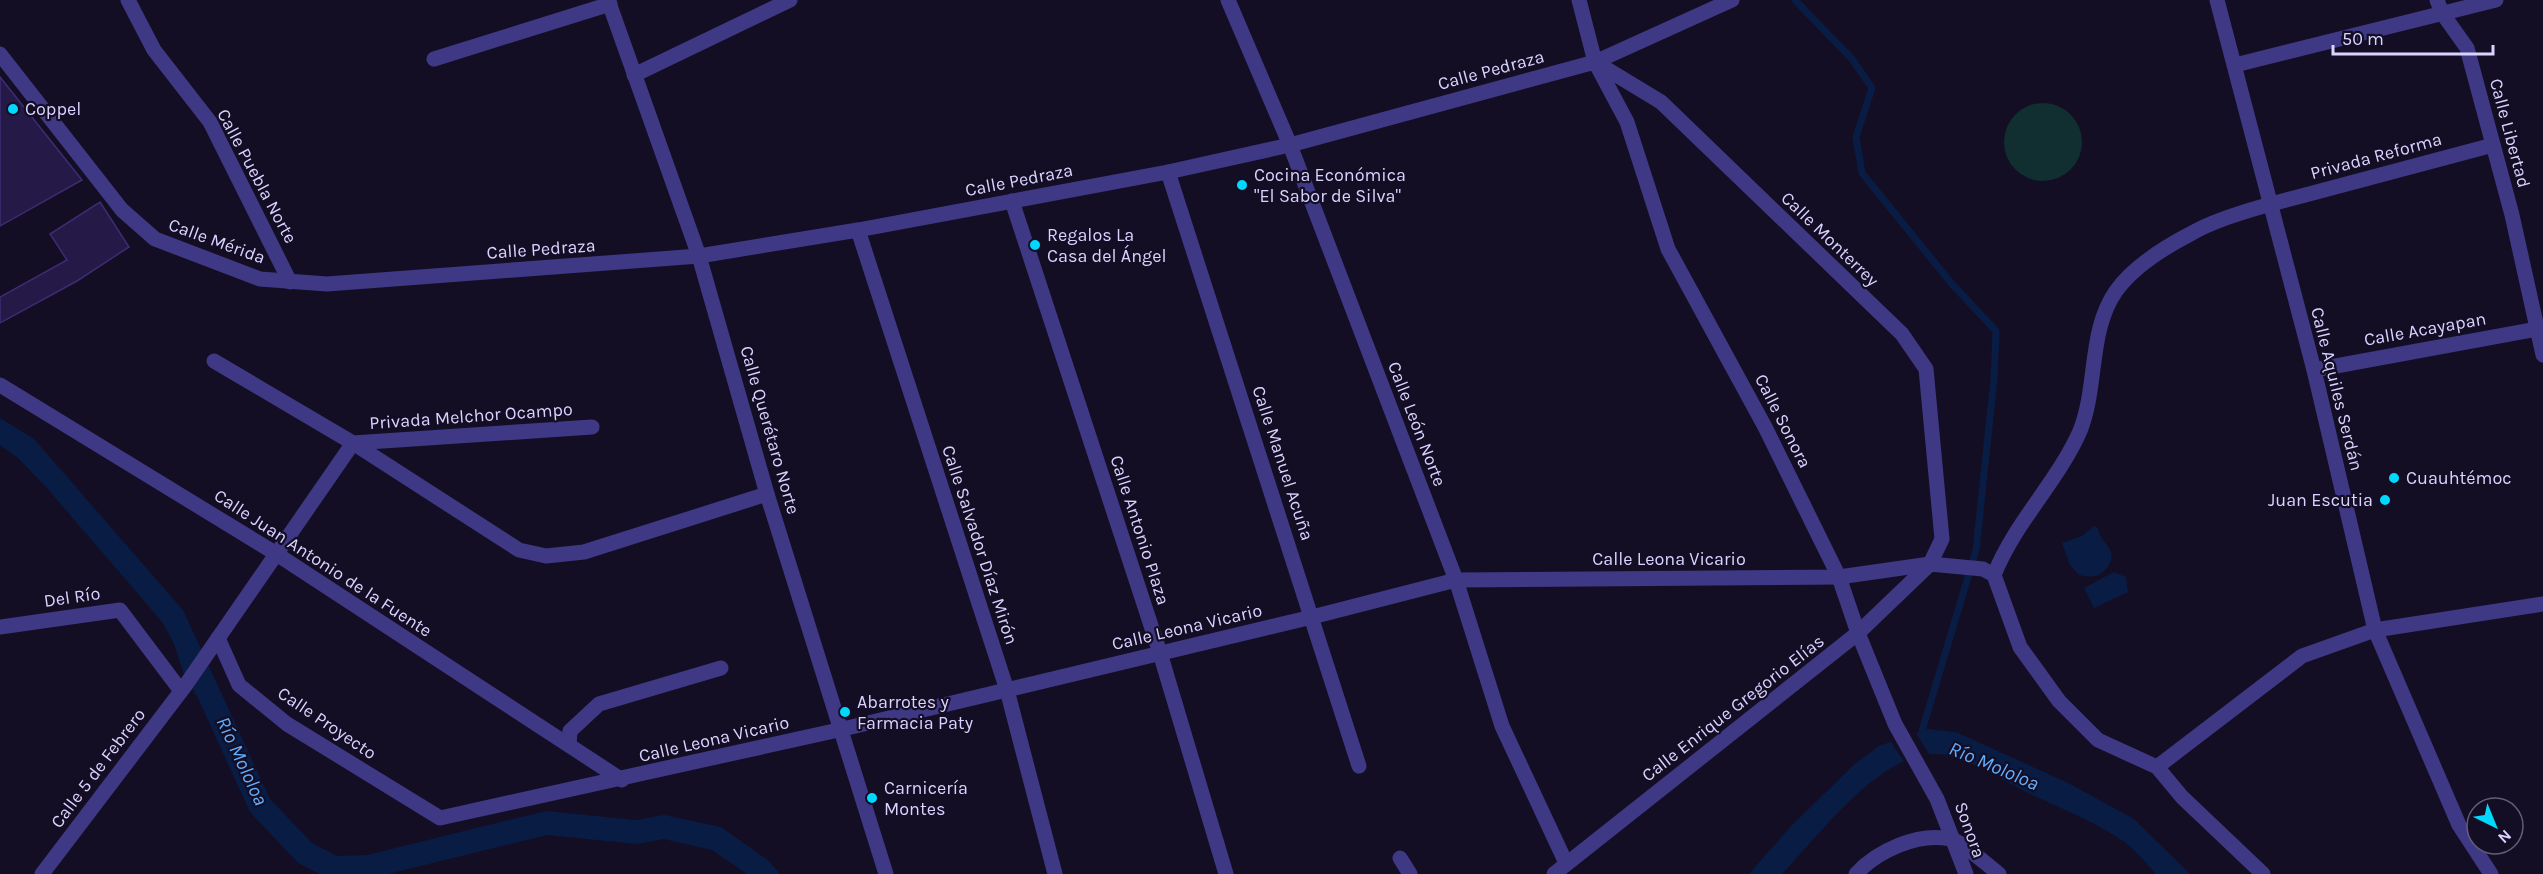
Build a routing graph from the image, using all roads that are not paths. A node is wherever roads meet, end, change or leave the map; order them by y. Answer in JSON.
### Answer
{"nodes":[{"id":1,"x":128,"y":0,"type":"edge"},
{"id":2,"x":790,"y":0,"type":"edge"},
{"id":3,"x":1228,"y":0,"type":"edge"},
{"id":4,"x":1579,"y":0,"type":"edge"},
{"id":5,"x":1732,"y":0,"type":"edge"},
{"id":6,"x":2217,"y":0,"type":"edge"},
{"id":7,"x":2496,"y":0,"type":"edge"},
{"id":8,"x":609,"y":2,"type":"edge"},
{"id":9,"x":2439,"y":7,"type":"edge"},
{"id":10,"x":0,"y":54,"type":"edge"},
{"id":11,"x":434,"y":59,"type":"dead end"},
{"id":12,"x":1594,"y":62,"type":"junction"},
{"id":13,"x":2235,"y":65,"type":"junction"},
{"id":14,"x":634,"y":75,"type":"junction"},
{"id":15,"x":1290,"y":145,"type":"junction"},
{"id":16,"x":2493,"y":145,"type":"junction"},
{"id":17,"x":1168,"y":172,"type":"junction"},
{"id":18,"x":1012,"y":201,"type":"junction"},
{"id":19,"x":2269,"y":205,"type":"junction"},
{"id":20,"x":858,"y":230,"type":"junction"},
{"id":21,"x":699,"y":256,"type":"junction"},
{"id":22,"x":290,"y":282,"type":"junction"},
{"id":23,"x":2540,"y":328,"type":"edge"},
{"id":24,"x":2543,"y":355,"type":"edge"},
{"id":25,"x":213,"y":361,"type":"dead end"},
{"id":26,"x":2314,"y":370,"type":"junction"},
{"id":27,"x":0,"y":385,"type":"edge"},
{"id":28,"x":592,"y":427,"type":"dead end"},
{"id":29,"x":353,"y":443,"type":"junction"},
{"id":30,"x":767,"y":494,"type":"junction"},
{"id":31,"x":275,"y":553,"type":"junction"},
{"id":32,"x":1930,"y":564,"type":"junction"},
{"id":33,"x":1989,"y":572,"type":"junction"},
{"id":34,"x":1839,"y":577,"type":"junction"},
{"id":35,"x":1456,"y":580,"type":"junction"},
{"id":36,"x":2543,"y":604,"type":"edge"},
{"id":37,"x":1312,"y":617,"type":"junction"},
{"id":38,"x":0,"y":627,"type":"edge"},
{"id":39,"x":2375,"y":630,"type":"junction"},
{"id":40,"x":1858,"y":633,"type":"junction"},
{"id":41,"x":215,"y":641,"type":"junction"},
{"id":42,"x":1160,"y":653,"type":"junction"},
{"id":43,"x":721,"y":668,"type":"dead end"},
{"id":44,"x":183,"y":688,"type":"junction"},
{"id":45,"x":1007,"y":690,"type":"junction"},
{"id":46,"x":843,"y":729,"type":"junction"},
{"id":47,"x":569,"y":745,"type":"junction"},
{"id":48,"x":1359,"y":766,"type":"dead end"},
{"id":49,"x":2157,"y":767,"type":"junction"},
{"id":50,"x":622,"y":780,"type":"junction"},
{"id":51,"x":1937,"y":799,"type":"joint"},
{"id":52,"x":440,"y":818,"type":"joint"},
{"id":53,"x":1951,"y":839,"type":"junction"},
{"id":54,"x":1400,"y":858,"type":"dead end"},
{"id":55,"x":1566,"y":863,"type":"junction"},
{"id":56,"x":42,"y":874,"type":"edge"},
{"id":57,"x":886,"y":874,"type":"edge"},
{"id":58,"x":1055,"y":874,"type":"edge"},
{"id":59,"x":1226,"y":874,"type":"edge"},
{"id":60,"x":1410,"y":874,"type":"edge"},
{"id":61,"x":1554,"y":874,"type":"edge"},
{"id":62,"x":1856,"y":874,"type":"edge"},
{"id":63,"x":1966,"y":874,"type":"edge"},
{"id":64,"x":2000,"y":874,"type":"edge"},
{"id":65,"x":2263,"y":874,"type":"edge"},
{"id":66,"x":2491,"y":874,"type":"edge"}],
"edges":[{"from":1,"to":22,"type":"street","name":"Calle Puebla Norte"},
{"from":2,"to":14,"type":"street"},
{"from":3,"to":15,"type":"street","name":"Calle León Norte"},
{"from":4,"to":12,"type":"street"},
{"from":5,"to":12,"type":"street","name":"Calle Pedraza"},
{"from":6,"to":13,"type":"street","name":"Calle Aquiles Serdán"},
{"from":7,"to":9,"type":"street"},
{"from":8,"to":11,"type":"street"},
{"from":8,"to":14,"type":"street","name":"Calle Querétaro Norte"},
{"from":9,"to":13,"type":"street"},
{"from":9,"to":16,"type":"street","name":"Calle Libertad"},
{"from":10,"to":22,"type":"street","name":"Calle Mérida"},
{"from":12,"to":15,"type":"street","name":"Calle Pedraza"},
{"from":12,"to":32,"type":"street","name":"Calle Monterrey"},
{"from":12,"to":34,"type":"street","name":"Calle Sonora"},
{"from":13,"to":19,"type":"street","name":"Calle Aquiles Serdán"},
{"from":14,"to":21,"type":"street","name":"Calle Querétaro Norte"},
{"from":15,"to":17,"type":"street","name":"Calle Pedraza"},
{"from":15,"to":35,"type":"street","name":"Calle León Norte"},
{"from":16,"to":19,"type":"street","name":"Privada Reforma"},
{"from":16,"to":23,"type":"street","name":"Calle Libertad"},
{"from":17,"to":18,"type":"street","name":"Calle Pedraza"},
{"from":17,"to":37,"type":"street","name":"Calle Manuel Acuña"},
{"from":18,"to":20,"type":"street","name":"Calle Pedraza"},
{"from":18,"to":42,"type":"street","name":"Calle Antonio Plaza"},
{"from":19,"to":26,"type":"street","name":"Calle Aquiles Serdán"},
{"from":19,"to":33,"type":"street","name":"Privada Reforma"},
{"from":20,"to":21,"type":"street","name":"Calle Pedraza"},
{"from":20,"to":45,"type":"street","name":"Calle Salvador Díaz Mirón"},
{"from":21,"to":22,"type":"street","name":"Calle Pedraza"},
{"from":21,"to":30,"type":"street","name":"Calle Querétaro Norte"},
{"from":23,"to":24,"type":"street","name":"Calle Libertad"},
{"from":23,"to":26,"type":"street","name":"Calle Acayapan"},
{"from":25,"to":29,"type":"street"},
{"from":26,"to":39,"type":"street","name":"Calle Aquiles Serdán"},
{"from":27,"to":31,"type":"street","name":"Calle Juan Antonio de la Fuente"},
{"from":28,"to":29,"type":"street","name":"Privada Melchor Ocampo"},
{"from":29,"to":30,"type":"street"},
{"from":29,"to":31,"type":"street","name":"Calle 5 de Febrero"},
{"from":30,"to":46,"type":"street","name":"Calle Querétaro Norte"},
{"from":31,"to":41,"type":"street","name":"Calle 5 de Febrero"},
{"from":31,"to":47,"type":"street","name":"Calle Juan Antonio de la Fuente"},
{"from":32,"to":33,"type":"street","name":"Calle Leona Vicario"},
{"from":32,"to":34,"type":"street","name":"Calle Leona Vicario"},
{"from":32,"to":40,"type":"street","name":"Calle Enrique Gregorio Elías"},
{"from":33,"to":49,"type":"street"},
{"from":34,"to":35,"type":"street","name":"Calle Leona Vicario"},
{"from":34,"to":40,"type":"street","name":"Calle Sonora"},
{"from":35,"to":37,"type":"street","name":"Calle Leona Vicario"},
{"from":35,"to":55,"type":"street","name":"Calle León Norte"},
{"from":36,"to":39,"type":"street"},
{"from":37,"to":42,"type":"street","name":"Calle Leona Vicario"},
{"from":37,"to":48,"type":"street","name":"Calle Manuel Acuña"},
{"from":38,"to":44,"type":"street","name":"Del Río"},
{"from":39,"to":49,"type":"street"},
{"from":39,"to":66,"type":"street","name":"Calle Aquiles Serdán"},
{"from":40,"to":51,"type":"street","name":"Calle Sonora"},
{"from":40,"to":55,"type":"street","name":"Calle Enrique Gregorio Elías"},
{"from":41,"to":44,"type":"street","name":"Calle 5 de Febrero"},
{"from":41,"to":52,"type":"street","name":"Calle Proyecto"},
{"from":42,"to":45,"type":"street","name":"Calle Leona Vicario"},
{"from":42,"to":59,"type":"street","name":"Calle Antonio Plaza"},
{"from":43,"to":47,"type":"street"},
{"from":44,"to":56,"type":"street","name":"Calle 5 de Febrero"},
{"from":45,"to":46,"type":"street","name":"Calle Leona Vicario"},
{"from":45,"to":58,"type":"street","name":"Calle Salvador Díaz Mirón"},
{"from":46,"to":50,"type":"street","name":"Calle Leona Vicario"},
{"from":46,"to":57,"type":"street","name":"Calle Querétaro Norte"},
{"from":47,"to":50,"type":"street","name":"Calle Juan Antonio de la Fuente"},
{"from":49,"to":65,"type":"street"},
{"from":50,"to":52,"type":"street","name":"Calle Leona Vicario"},
{"from":51,"to":53,"type":"street","name":"Sonora"},
{"from":53,"to":62,"type":"street"},
{"from":53,"to":63,"type":"street","name":"Sonora"},
{"from":53,"to":64,"type":"street"},
{"from":54,"to":60,"type":"street"},
{"from":55,"to":61,"type":"street","name":"Calle Enrique Gregorio Elías"}]}
